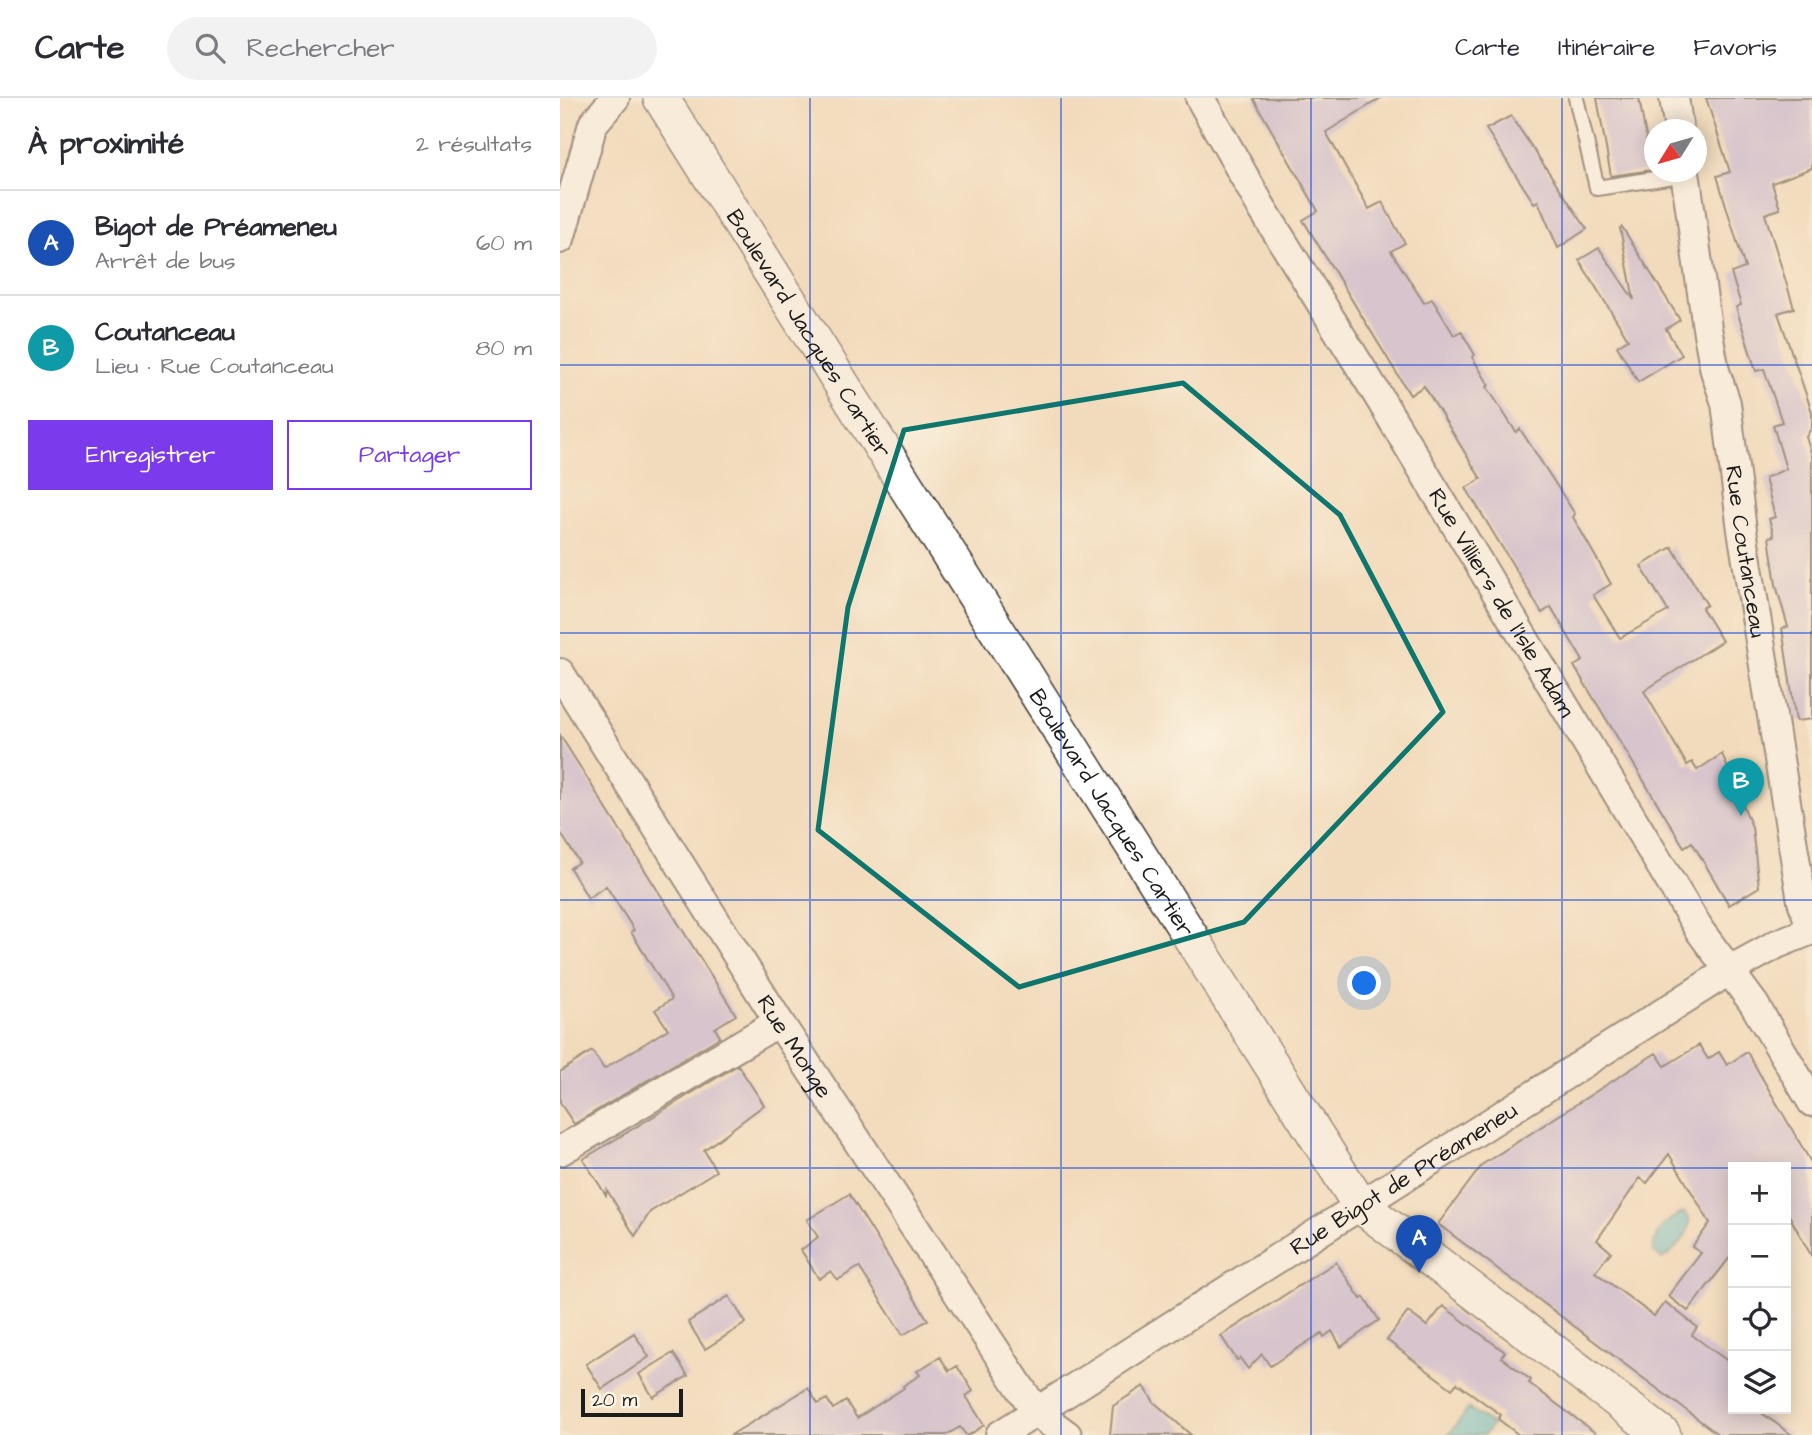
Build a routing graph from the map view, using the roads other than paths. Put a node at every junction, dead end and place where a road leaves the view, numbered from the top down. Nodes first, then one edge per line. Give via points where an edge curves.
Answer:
1 (615, 98) edge
2 (661, 98) edge
3 (1200, 98) edge
4 (1576, 98) edge
5 (1674, 98) edge
6 (1677, 119) edge
7 (1644, 180) edge
8 (1686, 182) edge
9 (560, 239) edge
10 (560, 673) edge
11 (1812, 930) edge
12 (1730, 970) junction
13 (779, 1022) junction
14 (1812, 1102) edge
15 (560, 1151) edge
16 (1360, 1205) junction
17 (1037, 1413) junction
18 (1000, 1435) edge
19 (1067, 1435) edge
20 (1663, 1435) edge

1 - 9 street via 593,124
2 - 16 street, Boulevard Jacques Cartier
3 - 12 street, Rue Villiers de l'Isle Adam via 1692,919
4 - 7 lane via 1597,188
5 - 6 street
8 - 11 street, Rue Coutanceau via 1707,328 1726,403 1802,901
10 - 13 street, Rue Monge
11 - 12 street, Rue Bigot de Préameneu
12 - 14 street, Rue Villiers de l'Isle Adam
12 - 16 street, Rue Bigot de Préameneu
13 - 15 street
13 - 17 street, Rue Monge
16 - 17 street, Rue Bigot de Préameneu
16 - 20 street, Boulevard Jacques Cartier
17 - 18 street, Rue Bigot de Préameneu
17 - 19 street

